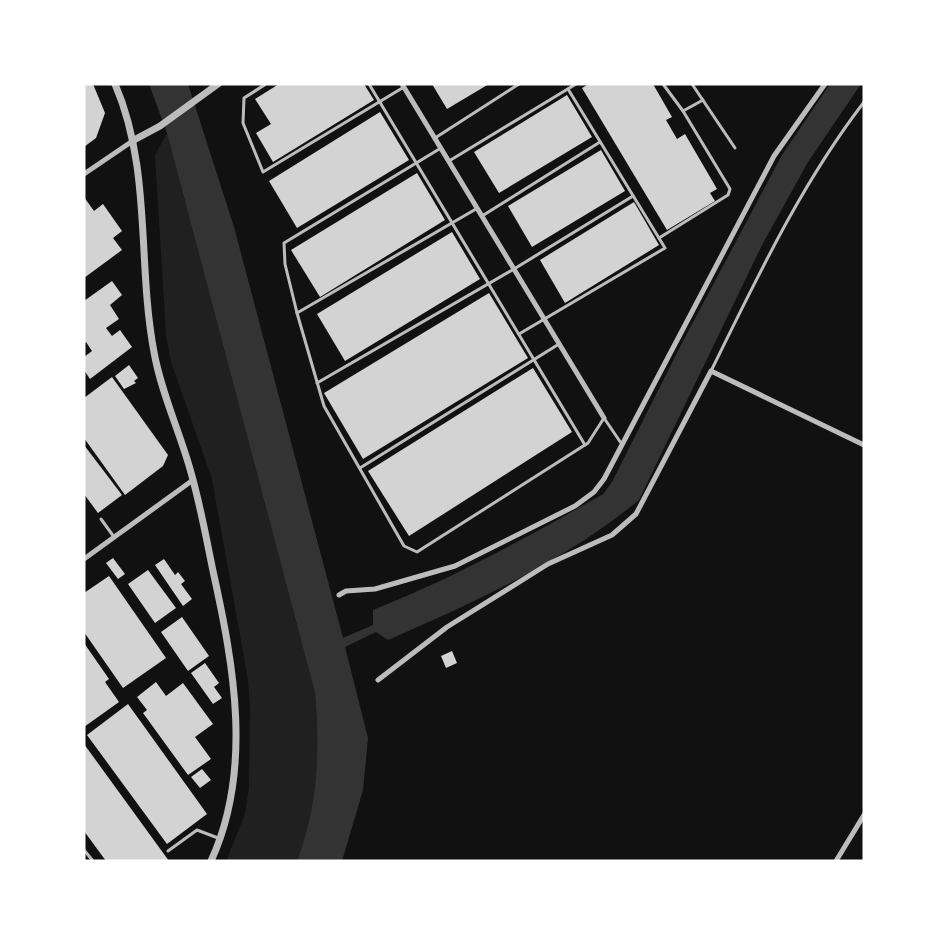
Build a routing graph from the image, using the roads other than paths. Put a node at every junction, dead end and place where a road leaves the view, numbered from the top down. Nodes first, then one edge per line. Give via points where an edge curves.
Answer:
1 (115, 84) edge
2 (218, 84) edge
3 (266, 84) edge
4 (369, 84) edge
5 (519, 84) edge
6 (576, 84) edge
7 (663, 84) edge
8 (692, 84) edge
9 (825, 84) edge
10 (403, 86) edge
11 (568, 89) junction
12 (703, 100) junction
13 (379, 102) junction
14 (864, 102) edge
15 (683, 111) junction
16 (435, 138) junction
17 (134, 140) junction
18 (600, 142) junction
19 (441, 148) junction
20 (735, 148) dead end
21 (449, 161) junction
22 (415, 164) junction
23 (84, 174) edge
24 (633, 196) junction
25 (477, 208) junction
26 (482, 216) junction
27 (453, 222) junction
28 (659, 238) junction
29 (514, 269) junction
30 (488, 284) junction
31 (297, 313) junction
32 (544, 319) junction
33 (519, 334) junction
34 (560, 344) junction
35 (535, 360) junction
36 (711, 371) junction
37 (316, 383) junction
38 (604, 418) junction
39 (621, 443) junction
40 (585, 445) junction
41 (864, 445) edge
42 (360, 468) junction
43 (193, 480) junction
44 (100, 519) dead end
45 (114, 537) junction
46 (84, 559) edge
47 (339, 594) dead end
48 (378, 680) dead end
49 (864, 817) edge
50 (220, 839) junction
51 (84, 850) edge
52 (168, 851) dead end
53 (93, 861) edge
54 (211, 861) edge
55 (837, 861) edge

1 - 17 street
2 - 17 street
3 - 13 lane via 244,98 243,123 262,172
4 - 13 lane
5 - 16 lane
6 - 11 lane
7 - 15 lane
8 - 12 lane
9 - 39 street via 774,156
10 - 13 lane
10 - 16 street
11 - 18 lane
11 - 21 lane
12 - 15 lane
12 - 20 lane
13 - 22 lane
14 - 36 lane via 832,143 767,258
15 - 28 lane via 730,189 728,195
16 - 19 street
17 - 23 street
17 - 43 street via 154,354
18 - 24 lane
18 - 26 lane
19 - 21 street
19 - 22 lane
21 - 25 street
22 - 27 lane
22 - 31 lane via 284,243
24 - 28 lane
24 - 29 lane
25 - 26 street
25 - 27 lane
26 - 29 street
27 - 30 lane
27 - 31 lane
28 - 32 lane via 666,248
29 - 30 lane
29 - 32 street
30 - 33 lane
30 - 37 lane
31 - 37 lane
32 - 33 lane
32 - 34 street
33 - 35 lane
34 - 35 lane
34 - 38 street
35 - 40 lane
35 - 42 lane
36 - 41 street
36 - 48 street via 636,514 612,535 548,564 447,627
37 - 42 lane via 324,406
38 - 39 lane
38 - 40 lane
39 - 47 street via 604,479 575,506 455,566 375,589
40 - 42 lane via 417,552 404,546
43 - 45 street
43 - 50 street via 228,639 234,685 232,793
44 - 45 lane
45 - 46 street
49 - 55 street
50 - 52 lane via 197,830
50 - 54 street
51 - 53 lane

